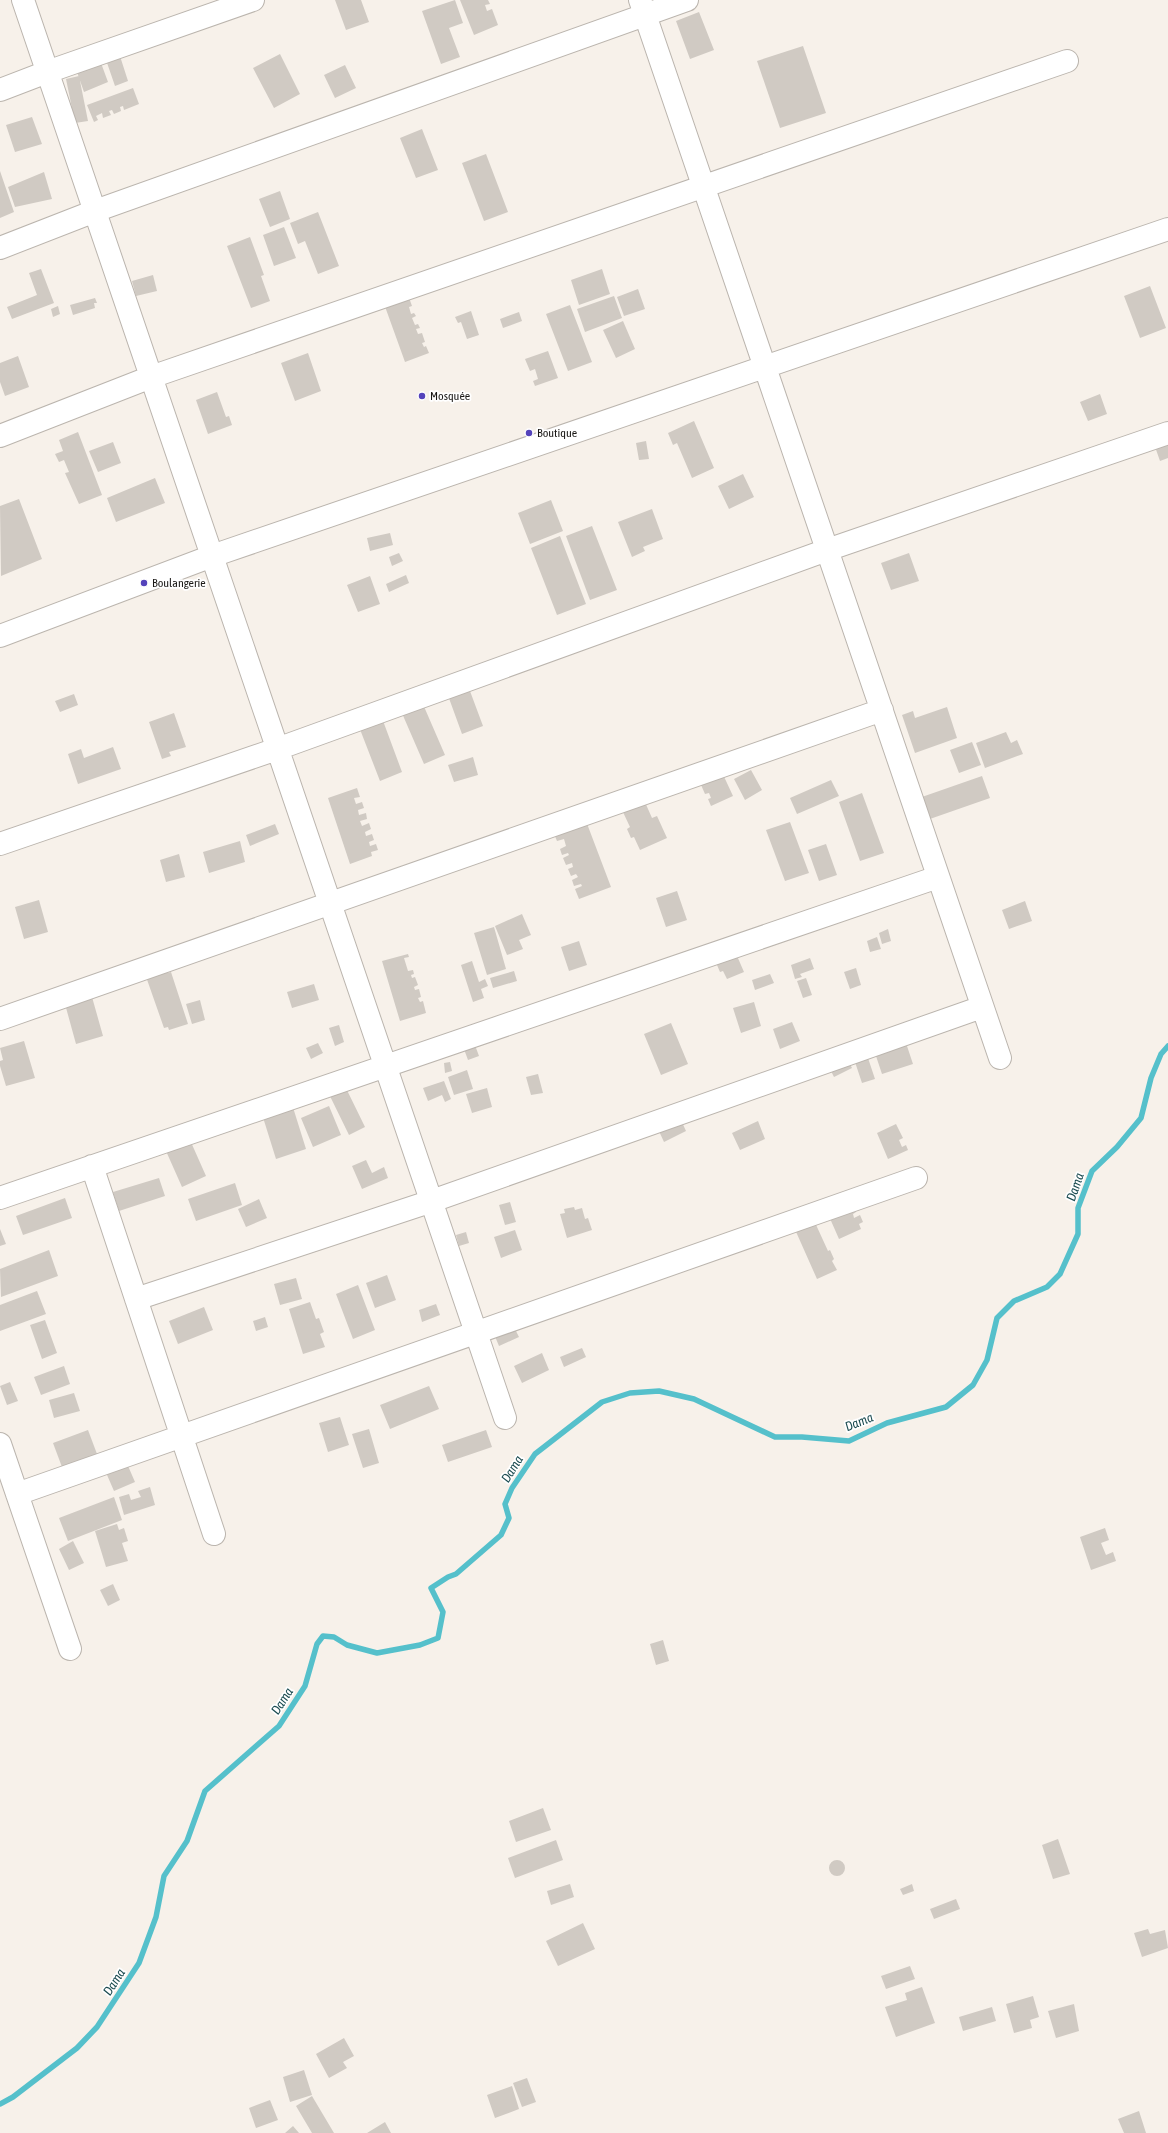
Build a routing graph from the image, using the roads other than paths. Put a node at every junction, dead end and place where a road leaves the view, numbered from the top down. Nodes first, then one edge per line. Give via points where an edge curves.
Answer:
1 (23, 0) edge
2 (253, 0) edge
3 (687, 0) edge
4 (642, 7) edge
5 (1067, 60) dead end
6 (47, 72) junction
7 (0, 90) edge
8 (703, 186) junction
9 (94, 211) junction
10 (1168, 229) edge
11 (0, 248) edge
12 (765, 367) junction
13 (151, 377) junction
14 (1168, 433) edge
15 (0, 436) edge
16 (827, 550) junction
17 (212, 556) junction
18 (0, 636) edge
19 (882, 710) junction
20 (277, 749) junction
21 (0, 844) edge
22 (938, 877) junction
23 (330, 904) junction
24 (982, 1006) junction
25 (0, 1019) edge
26 (1000, 1058) dead end
27 (385, 1066) junction
28 (92, 1166) junction
29 (916, 1178) dead end
30 (0, 1198) edge
31 (432, 1201) junction
32 (136, 1299) junction
33 (476, 1332) junction
34 (506, 1418) dead end
35 (180, 1435) junction
36 (0, 1444) edge
37 (17, 1494) junction
38 (214, 1534) dead end
39 (70, 1649) dead end

1 - 6 street
2 - 6 street
3 - 4 street
4 - 8 street
4 - 9 street
5 - 8 street
6 - 7 street
6 - 9 street
8 - 12 street
8 - 13 street
9 - 11 street
9 - 13 street
10 - 12 street
12 - 16 street
12 - 17 street
13 - 15 street
13 - 17 street
14 - 16 street
16 - 19 street
16 - 20 street
17 - 18 street
17 - 20 street
19 - 22 street
19 - 23 street
20 - 21 street
20 - 23 street
22 - 24 street
22 - 27 street
23 - 25 street
23 - 27 street
24 - 26 street
24 - 31 street
27 - 28 street
27 - 31 street
28 - 30 street
28 - 32 street
29 - 33 street
31 - 32 street
31 - 33 street
32 - 35 street
33 - 34 street
33 - 35 street
35 - 37 street
35 - 38 street
36 - 37 street
37 - 39 street

